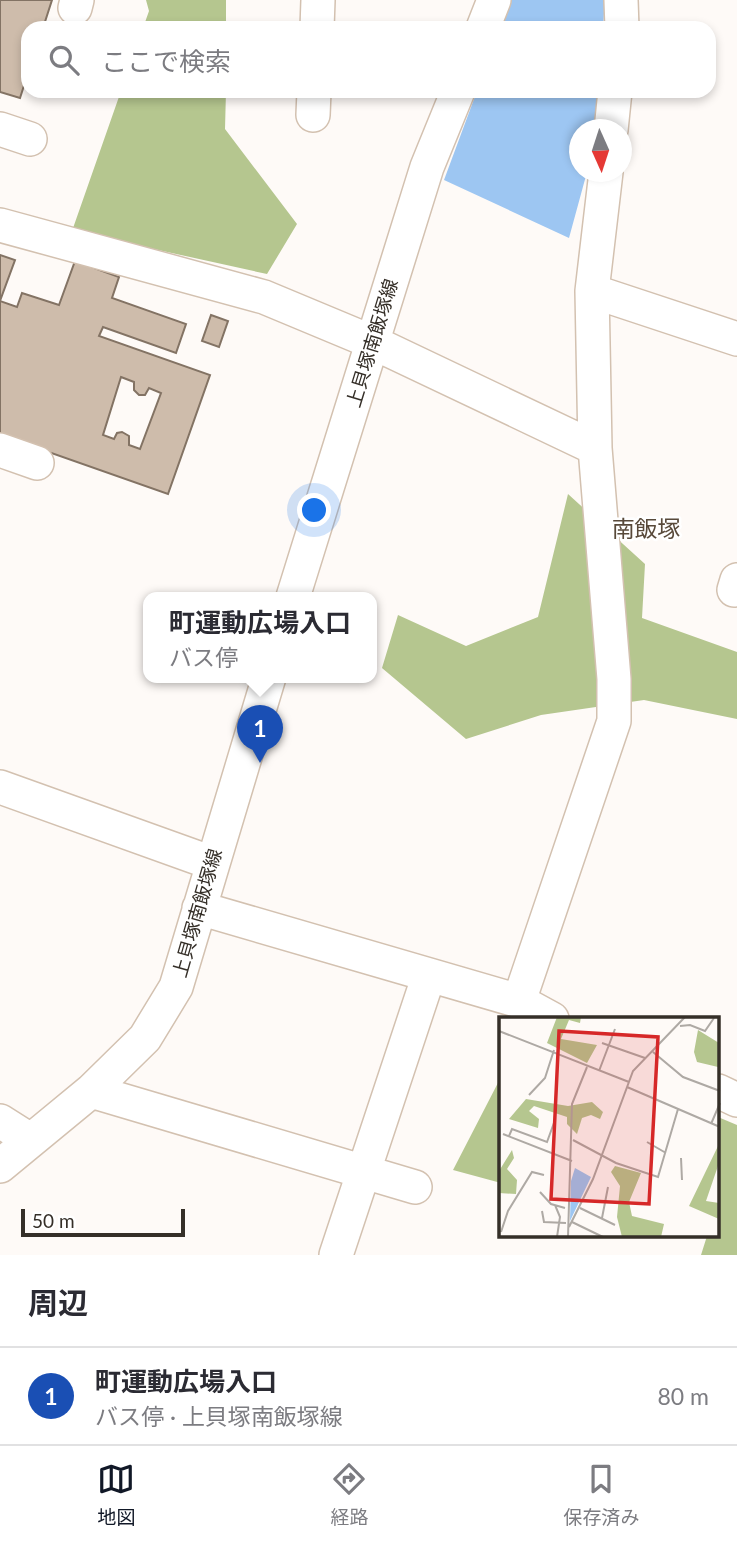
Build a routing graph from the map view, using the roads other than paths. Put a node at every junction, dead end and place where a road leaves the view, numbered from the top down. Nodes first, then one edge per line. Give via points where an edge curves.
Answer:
1 (318, 0) edge
2 (494, 0) edge
3 (621, 0) edge
4 (317, 21) edge
5 (485, 21) edge
6 (622, 21) edge
7 (454, 98) edge
8 (614, 98) edge
9 (612, 119) edge
10 (605, 182) edge
11 (0, 225) edge
12 (592, 291) junction
13 (737, 339) edge
14 (372, 342) junction
15 (595, 448) junction
16 (0, 450) edge
17 (37, 463) dead end
18 (295, 592) edge
19 (267, 683) edge
20 (0, 787) edge
21 (212, 863) junction
22 (199, 908) junction
23 (429, 975) junction
24 (519, 1001) junction
25 (548, 1017) edge
26 (91, 1091) junction
27 (720, 1092) edge
28 (737, 1100) edge
29 (0, 1121) edge
30 (30, 1140) junction
31 (0, 1166) edge
32 (363, 1172) junction
33 (415, 1187) dead end
34 (336, 1255) edge

1 - 4 street
2 - 5 street
3 - 6 street
7 - 14 street, 上貝塚南飯塚線 via 427,167
8 - 9 street
10 - 12 street
11 - 14 street via 264,297
12 - 13 street
12 - 15 street
14 - 15 street
14 - 18 street, 上貝塚南飯塚線
15 - 24 street via 614,721
16 - 17 street
19 - 21 street, 上貝塚南飯塚線
20 - 21 street
21 - 22 street, 上貝塚南飯塚線
22 - 23 street
22 - 26 street, 上貝塚南飯塚線 via 176,987 145,1038
23 - 24 street
23 - 32 street
24 - 25 street
26 - 30 street, 上貝塚南飯塚線
26 - 32 street
27 - 28 street
29 - 30 street
30 - 31 street, 上貝塚南飯塚線
32 - 33 street
32 - 34 street

